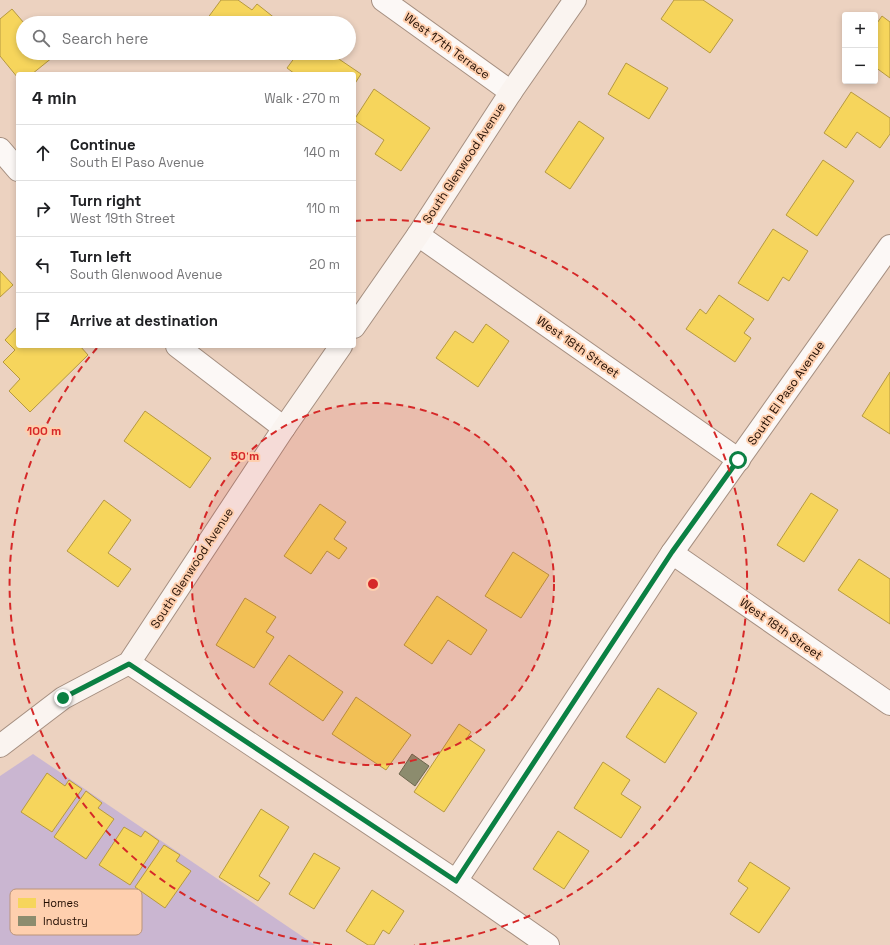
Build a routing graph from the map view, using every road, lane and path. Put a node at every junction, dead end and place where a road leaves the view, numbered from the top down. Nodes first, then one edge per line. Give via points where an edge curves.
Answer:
1 (382, 0) edge
2 (575, 0) edge
3 (511, 92) junction
4 (0, 149) edge
5 (16, 168) edge
6 (418, 235) junction
7 (890, 246) edge
8 (882, 274) edge
9 (356, 324) edge
10 (180, 348) edge
11 (340, 348) edge
12 (284, 428) junction
13 (738, 460) junction
14 (672, 552) junction
15 (129, 664) junction
16 (890, 704) edge
17 (0, 746) edge
18 (456, 881) junction
19 (548, 945) edge

1 - 3 street, West 17th Terrace
2 - 3 street, South Glenwood Avenue
3 - 6 street, South Glenwood Avenue
4 - 5 street
6 - 9 street, South Glenwood Avenue
6 - 13 street, West 18th Street
7 - 8 street, South El Paso Avenue
8 - 13 street, South El Paso Avenue
10 - 12 street
11 - 12 street, South Glenwood Avenue
12 - 15 street, South Glenwood Avenue
13 - 14 street, South El Paso Avenue
14 - 16 street, West 18th Street
14 - 18 street, South El Paso Avenue
15 - 17 street, South Glenwood Avenue via 63,698
15 - 18 street
18 - 19 street

